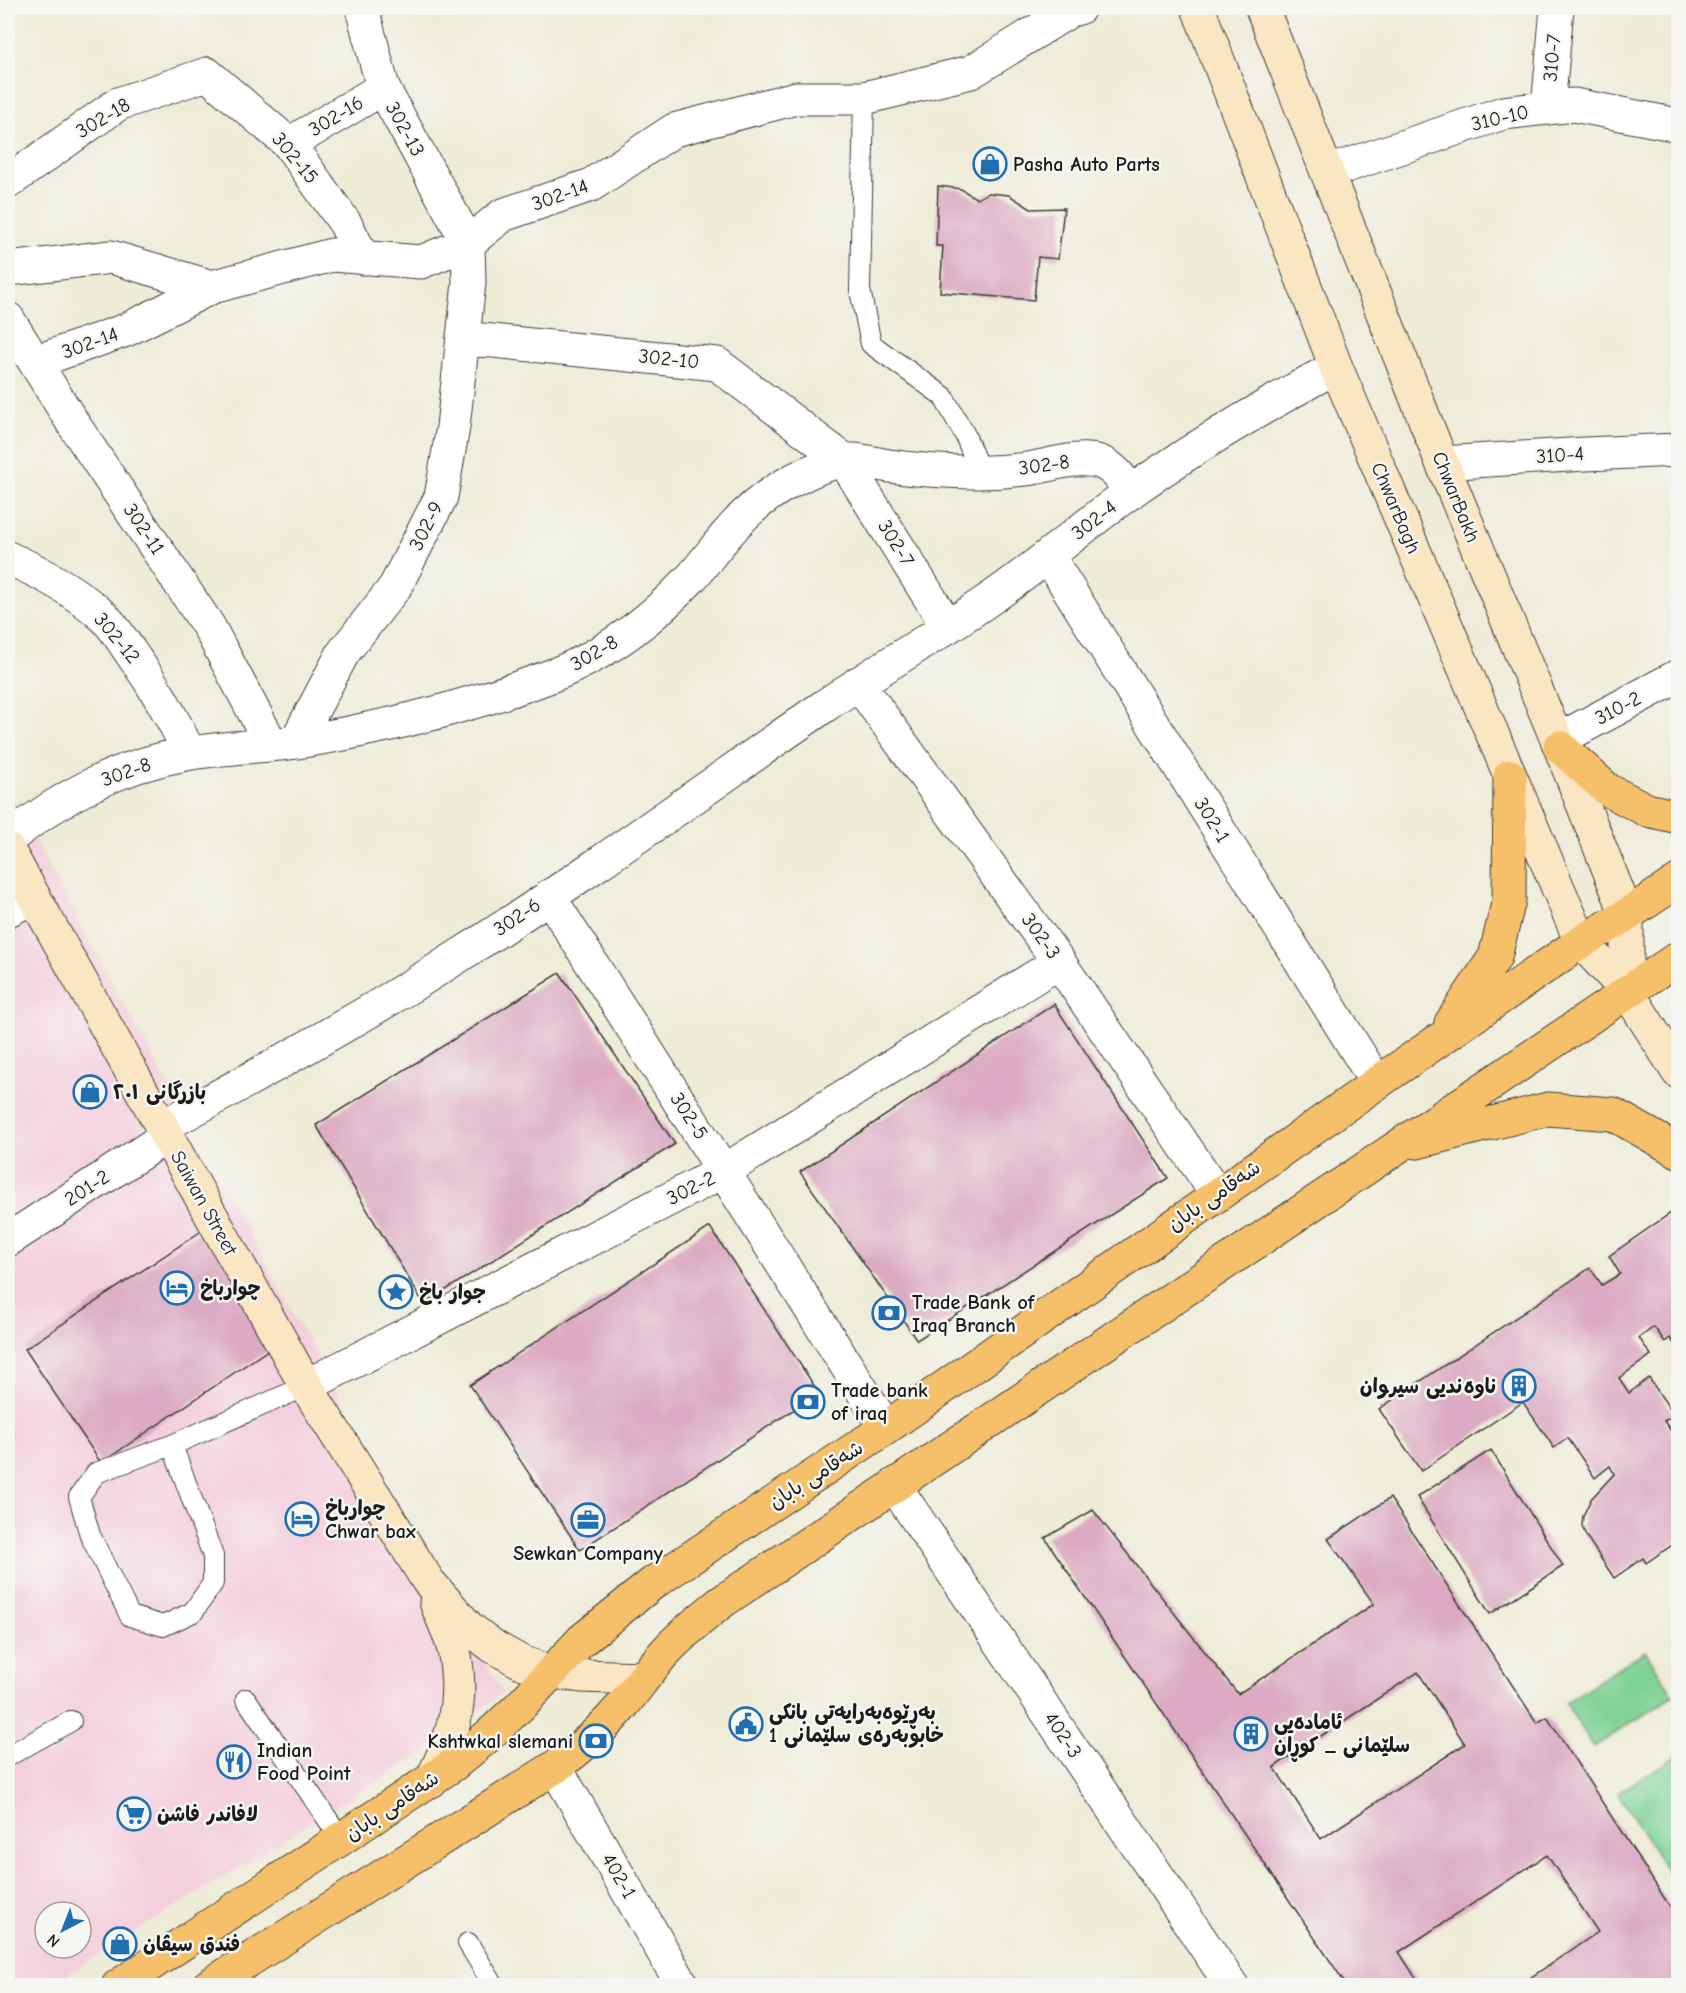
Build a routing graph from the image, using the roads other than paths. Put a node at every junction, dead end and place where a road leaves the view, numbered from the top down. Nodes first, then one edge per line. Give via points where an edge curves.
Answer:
1 (362, 8) edge
2 (1079, 8) edge
3 (1198, 8) edge
4 (1262, 8) edge
5 (1557, 8) edge
6 (207, 74) joint
7 (383, 88) junction
8 (864, 98) junction
9 (1548, 108) junction
10 (1678, 125) edge
11 (289, 144) junction
12 (1328, 172) junction
13 (8, 182) edge
14 (468, 243) junction
15 (363, 258) junction
16 (8, 269) edge
17 (212, 287) junction
18 (8, 319) edge
19 (463, 338) junction
20 (35, 362) junction
21 (1336, 367) junction
22 (1678, 450) edge
23 (843, 460) junction
24 (1442, 463) junction
25 (980, 472) junction
26 (1130, 493) junction
27 (1048, 556) junction
28 (8, 558) edge
29 (948, 627) junction
30 (1678, 676) edge
31 (858, 683) junction
32 (283, 743) junction
33 (1559, 744) junction
34 (189, 753) junction
35 (1510, 776) junction
36 (1678, 817) edge
37 (8, 838) edge
38 (8, 850) edge
39 (1678, 881) edge
40 (549, 896) junction
41 (21, 903) edge
42 (1628, 915) junction
43 (1581, 942) junction
44 (1678, 958) edge
45 (1059, 962) junction
46 (1628, 991) junction
47 (1439, 1040) junction
48 (1678, 1072) edge
49 (1377, 1083) junction
50 (164, 1131) junction
51 (1395, 1148) junction
52 (1678, 1151) edge
53 (724, 1171) junction
54 (1217, 1194) junction
55 (8, 1240) edge
56 (306, 1386) junction
57 (886, 1428) junction
58 (172, 1445) junction
59 (894, 1485) junction
60 (428, 1581) junction
61 (551, 1672) junction
62 (643, 1678) junction
63 (246, 1699) dead end
64 (71, 1721) dead end
65 (8, 1756) edge
66 (555, 1767) junction
67 (430, 1781) junction
68 (341, 1839) junction
69 (468, 1943) dead end
70 (118, 1986) edge
71 (208, 1986) edge
72 (494, 1986) edge
73 (683, 1986) edge
74 (1232, 1986) edge

1 - 7 street, 302-13
2 - 8 street, 302-14 via 970,72
3 - 21 main road, ChwarBagh
4 - 12 main road, ChwarBakh
5 - 9 street, 310-7
6 - 11 street, 302-15
6 - 13 street, 302-18 via 118,104
7 - 11 street, 302-16
7 - 14 street, 302-13
8 - 14 street, 302-14 via 796,98 674,130 591,185 503,215
8 - 25 lane via 860,290 871,344 943,396
9 - 10 street, 310-10 via 1574,105
9 - 12 street, 310-10 via 1503,113
11 - 15 street, 302-15 via 345,223
12 - 24 main road, ChwarBakh
14 - 15 street, 302-14 via 422,262
14 - 19 street, 302-9 via 469,283
15 - 17 street, 302-14 via 332,255
16 - 17 street via 111,257
17 - 20 street, 302-14 via 126,330
18 - 20 street, 302-11
19 - 23 street, 302-10 via 717,364
19 - 32 street, 302-9 via 441,497 395,586 343,653
20 - 32 street, 302-11
21 - 26 street, 302-4 via 1197,447
21 - 35 main road, ChwarBagh
22 - 24 street, 310-4
23 - 25 street, 302-8 via 933,471
23 - 29 street, 302-7
23 - 32 street, 302-8 via 771,493 731,528 691,578 664,604 635,628 572,667 458,707 377,727
24 - 33 main road, ChwarBakh
25 - 26 street, 302-8 via 1086,460 1113,470
26 - 27 street, 302-4
27 - 29 street, 302-4
27 - 49 street, 302-1
28 - 34 street, 302-12 via 64,587 104,617 158,693
29 - 31 street, 302-4
30 - 33 street, 310-2
31 - 40 street, 302-6
31 - 45 street, 302-3
32 - 34 street, 302-8
33 - 36 main road via 1608,790 1647,810
33 - 42 main road, ChwarBakh
34 - 37 street, 302-8 via 148,762 72,794
35 - 43 main road, ChwarBagh
35 - 47 main road via 1509,900 1495,957
38 - 41 main road, Saiwan Street
39 - 42 main road, شەقامی بابان
40 - 50 street, 302-6 via 359,1018
40 - 53 street, 302-5
41 - 50 main road, Saiwan Street
42 - 43 main road, شەقامی بابان
42 - 46 main road, ChwarBakh
43 - 46 main road, ChwarBagh
43 - 47 main road, شەقامی بابان
44 - 46 main road
45 - 53 street, 302-2
45 - 54 street, 302-3
46 - 48 main road, ChwarBagh
46 - 51 main road
47 - 49 main road, شەقامی بابان
49 - 54 main road, شەقامی بابان
50 - 55 street, 201-2
50 - 56 main road, Saiwan Street
51 - 52 main road via 1548,1109 1613,1114
51 - 59 main road
53 - 56 street, 302-2
53 - 57 street, 302-5
54 - 57 main road, شەقامی بابان
56 - 58 lane
56 - 60 main road, Saiwan Street
57 - 61 main road, شەقامی بابان via 653,1582 582,1640
58 - 58 lane via 213,1556 213,1583 193,1612 162,1626 130,1616 90,1535 79,1497 96,1473
59 - 62 main road via 723,1601 674,1643
59 - 74 street, 402-3
60 - 61 main road, Saiwan Street via 469,1628 494,1647
60 - 67 main road, Saiwan Street via 453,1649 458,1683 456,1717 447,1750
61 - 62 main road, Saiwan Street
61 - 67 main road, شەقامی بابان via 488,1736
62 - 66 main road via 603,1727
63 - 68 lane
64 - 65 lane
66 - 71 main road
66 - 73 street, 402-1
67 - 68 main road, شەقامی بابان
68 - 70 main road, شەقامی بابان
69 - 72 lane

